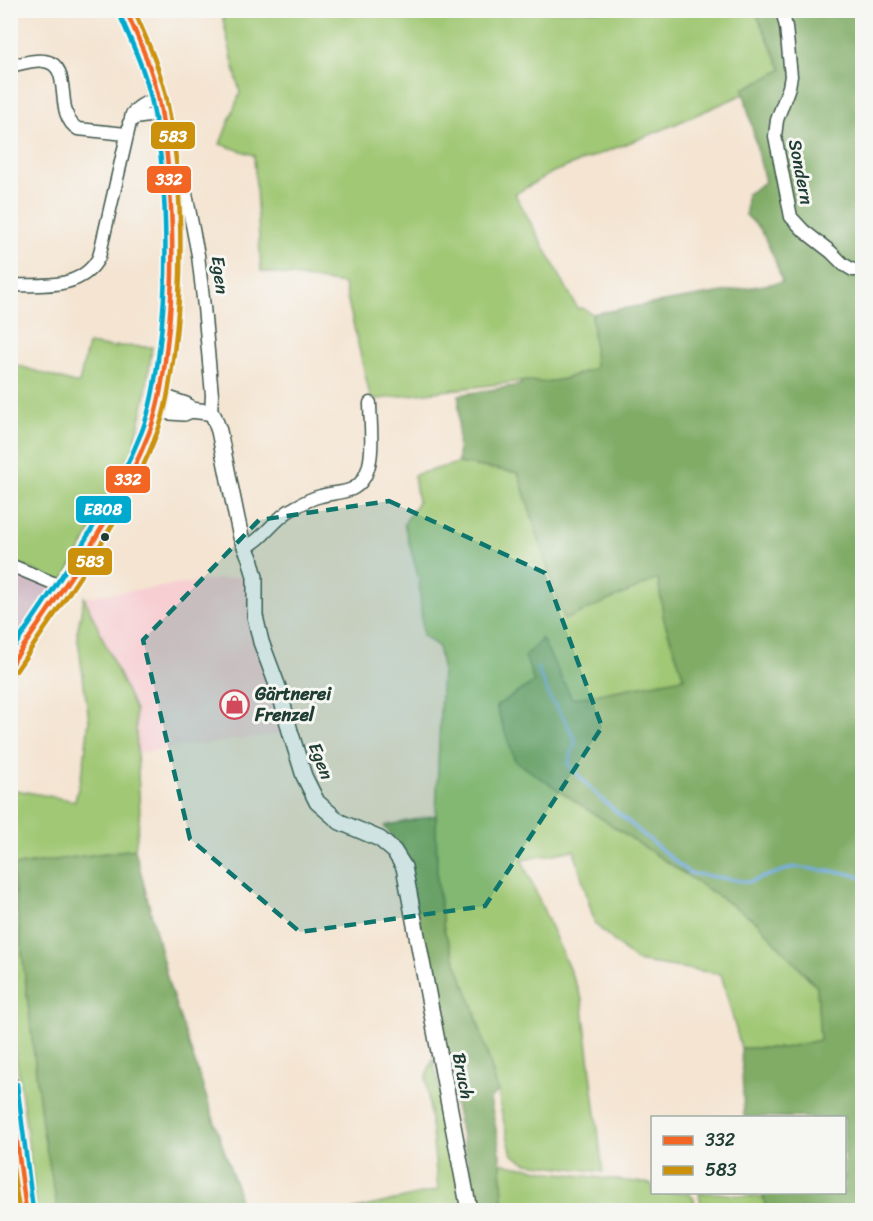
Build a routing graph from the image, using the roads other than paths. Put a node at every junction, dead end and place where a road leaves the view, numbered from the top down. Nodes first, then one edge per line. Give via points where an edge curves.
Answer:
1 (126, 10) edge
2 (782, 10) edge
3 (10, 66) edge
4 (160, 106) junction
5 (128, 129) junction
6 (183, 178) dead end
7 (862, 270) edge
8 (10, 285) edge
9 (158, 403) junction
10 (370, 403) dead end
11 (211, 413) junction
12 (246, 547) junction
13 (10, 565) edge
14 (64, 588) junction
15 (10, 667) edge
16 (419, 949) joint
17 (10, 1085) edge
18 (26, 1210) edge
19 (469, 1210) edge

1 - 4 main road
2 - 7 street, Sondern via 791,76 775,136 791,217 843,264
3 - 5 street via 42,60 52,63 60,73 66,117 78,129
4 - 5 street via 142,104 136,108
4 - 9 main road via 169,171 173,272
5 - 8 street via 95,266 61,284
6 - 11 street, Egen via 198,255
9 - 11 street via 186,405 191,410
9 - 14 main road via 143,449 115,507
10 - 12 street via 371,454 361,482 352,489 318,496 288,511
11 - 12 street, Egen via 219,431
12 - 16 street, Egen via 255,577 255,616 261,642 304,776 317,802 340,822 380,839 394,851 404,867
13 - 14 street
14 - 15 main road
16 - 19 street, Bruch
17 - 18 main road

